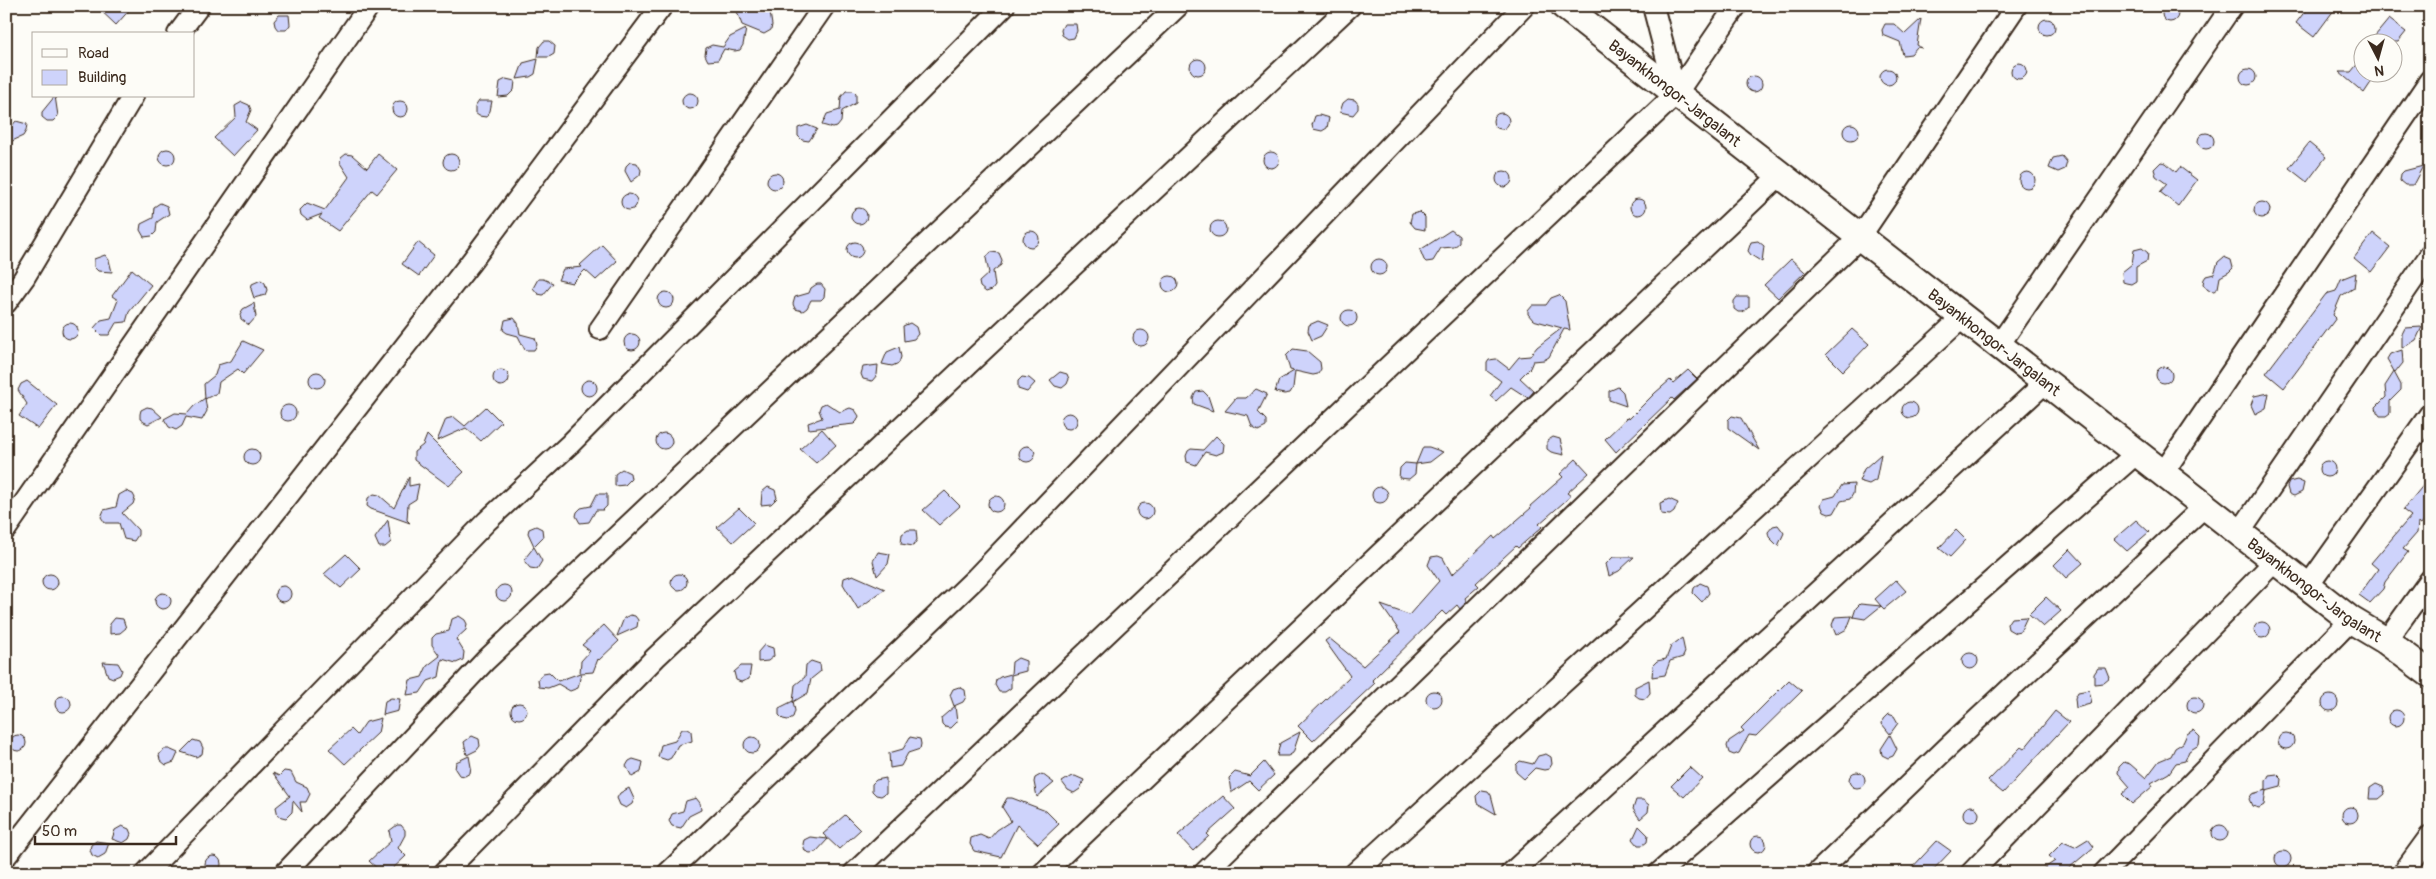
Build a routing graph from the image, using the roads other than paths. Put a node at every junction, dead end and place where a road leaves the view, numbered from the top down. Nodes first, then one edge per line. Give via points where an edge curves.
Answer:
1 (199, 6) edge
2 (369, 6) edge
3 (662, 6) edge
4 (824, 6) edge
5 (1004, 6) edge
6 (1178, 6) edge
7 (1350, 6) edge
8 (1524, 6) edge
9 (1564, 6) edge
10 (1653, 6) edge
11 (1736, 6) edge
12 (2016, 6) edge
13 (2232, 6) edge
14 (180, 32) edge
15 (2430, 80) edge
16 (1676, 94) junction
17 (132, 98) edge
18 (1780, 175) junction
19 (1860, 237) junction
20 (2430, 255) edge
21 (6, 303) edge
22 (1963, 317) junction
23 (600, 329) dead end
24 (1999, 345) junction
25 (2046, 382) junction
26 (2430, 414) edge
27 (2137, 453) junction
28 (2163, 473) junction
29 (2206, 505) junction
30 (6, 529) edge
31 (2240, 532) junction
32 (2275, 560) junction
33 (2430, 580) edge
34 (2308, 586) junction
35 (2351, 620) junction
36 (2386, 641) junction
37 (2430, 674) edge
38 (2430, 836) edge
39 (6, 856) edge
40 (146, 873) edge
41 (285, 873) edge
42 (444, 873) edge
43 (668, 873) edge
44 (854, 873) edge
45 (1043, 873) edge
46 (1204, 873) edge
47 (1356, 873) edge
48 (1510, 873) edge
49 (1659, 873) edge
50 (1817, 873) edge
51 (1971, 873) edge
52 (2104, 873) edge
53 (2403, 873) edge

1 - 14 street
2 - 30 street
3 - 39 street via 471,262
4 - 23 street
5 - 40 street via 570,444 487,521
6 - 41 street via 485,661
7 - 42 street via 656,657
8 - 43 street via 976,578
9 - 16 street, Bayankhongor-Jargalant
10 - 16 street
11 - 16 street
12 - 19 street
13 - 24 street
15 - 28 street
16 - 18 street, Bayankhongor-Jargalant
16 - 44 street
17 - 21 street
18 - 19 street, Bayankhongor-Jargalant
18 - 45 street
19 - 22 street, Bayankhongor-Jargalant
19 - 46 street
20 - 31 street
22 - 24 street, Bayankhongor-Jargalant
22 - 47 street
24 - 25 street, Bayankhongor-Jargalant
25 - 27 street, Bayankhongor-Jargalant
25 - 48 street
26 - 34 street
27 - 28 street, Bayankhongor-Jargalant
27 - 49 street
28 - 29 street, Bayankhongor-Jargalant
29 - 31 street, Bayankhongor-Jargalant
29 - 50 street
31 - 32 street, Bayankhongor-Jargalant
32 - 34 street, Bayankhongor-Jargalant
32 - 51 street
33 - 36 street
34 - 35 street, Bayankhongor-Jargalant
35 - 36 street, Bayankhongor-Jargalant
35 - 52 street
36 - 37 street, Bayankhongor-Jargalant
38 - 53 street

